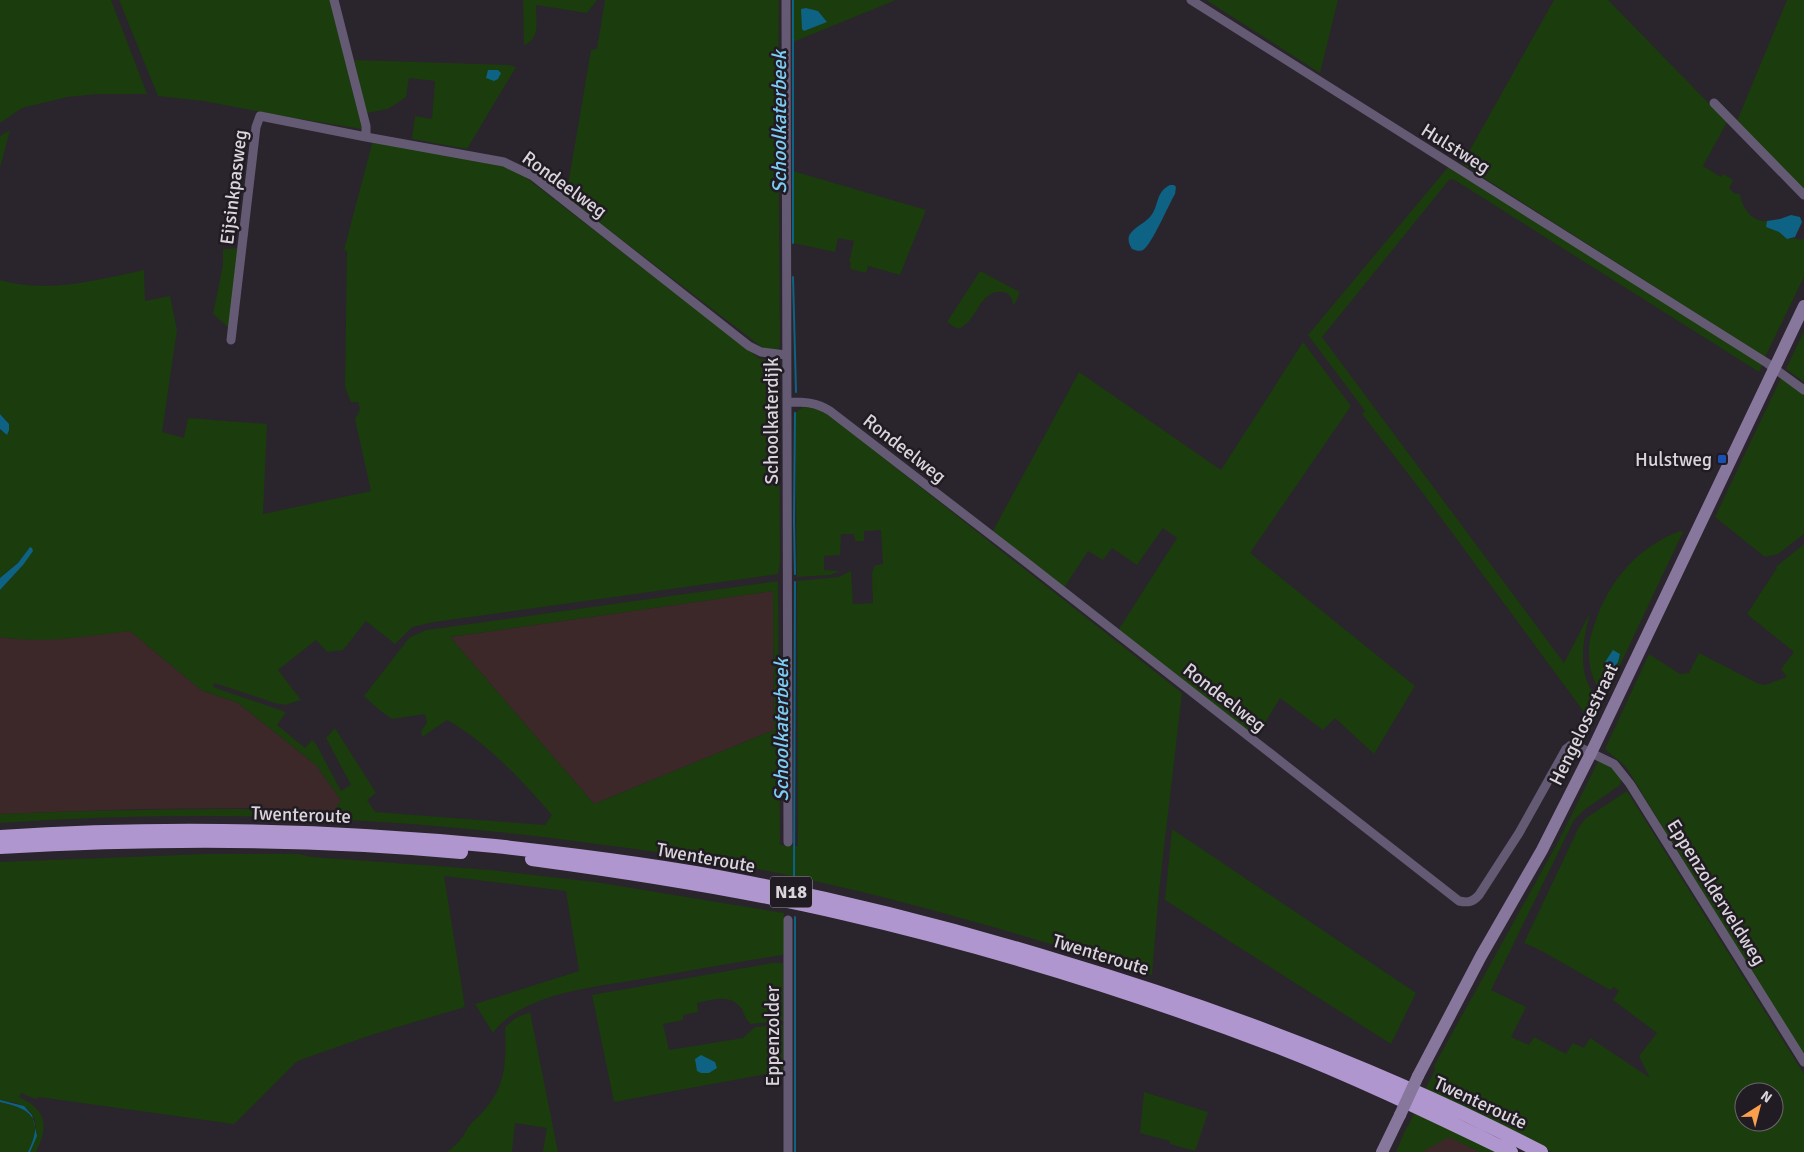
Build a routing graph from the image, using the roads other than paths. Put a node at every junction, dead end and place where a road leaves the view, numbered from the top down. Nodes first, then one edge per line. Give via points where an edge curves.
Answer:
1 (334, 0) edge
2 (786, 0) edge
3 (1191, 0) edge
4 (1714, 103) dead end
5 (366, 136) junction
6 (1804, 195) edge
7 (1804, 306) edge
8 (231, 340) dead end
9 (786, 355) junction
10 (1774, 368) junction
11 (1804, 390) edge
12 (788, 402) junction
13 (1591, 753) junction
14 (0, 837) edge
15 (788, 842) dead end
16 (0, 847) edge
17 (788, 920) dead end
18 (1804, 1062) edge
19 (788, 1152) edge
20 (1382, 1152) edge
21 (1511, 1152) edge
22 (1541, 1152) edge

1 - 5 street
2 - 9 street, Schoolkaterdijk
3 - 10 street, Hulstweg
4 - 6 street
5 - 8 street, Eijsinkpasweg via 260,116 256,127
5 - 9 street, Rondeelweg via 504,162 523,170 749,346 761,352
7 - 10 main road, Hengelosestraat
9 - 12 street, Schoolkaterdijk
10 - 11 street, Hulstweg
10 - 13 main road, Hengelosestraat
12 - 13 street, Rondeelweg via 820,404 830,411 1459,901 1470,902 1479,895 1519,833 1566,748 1571,745
12 - 15 street, Schoolkaterdijk
13 - 18 street, Eppenzolderveldweg via 1614,764 1630,784
13 - 20 main road, Hengelosestraat, bridge via 1542,850 1418,1076
14 - 22 highway, Twenteroute / N18 via 130,831 305,832 534,850 737,880 843,902 1128,981 1257,1027 1381,1078 1459,1111
16 - 21 highway, Twenteroute / N18 via 226,840 429,849 629,872 753,894 984,948 1126,992 1344,1074
17 - 19 street, Eppenzolder

